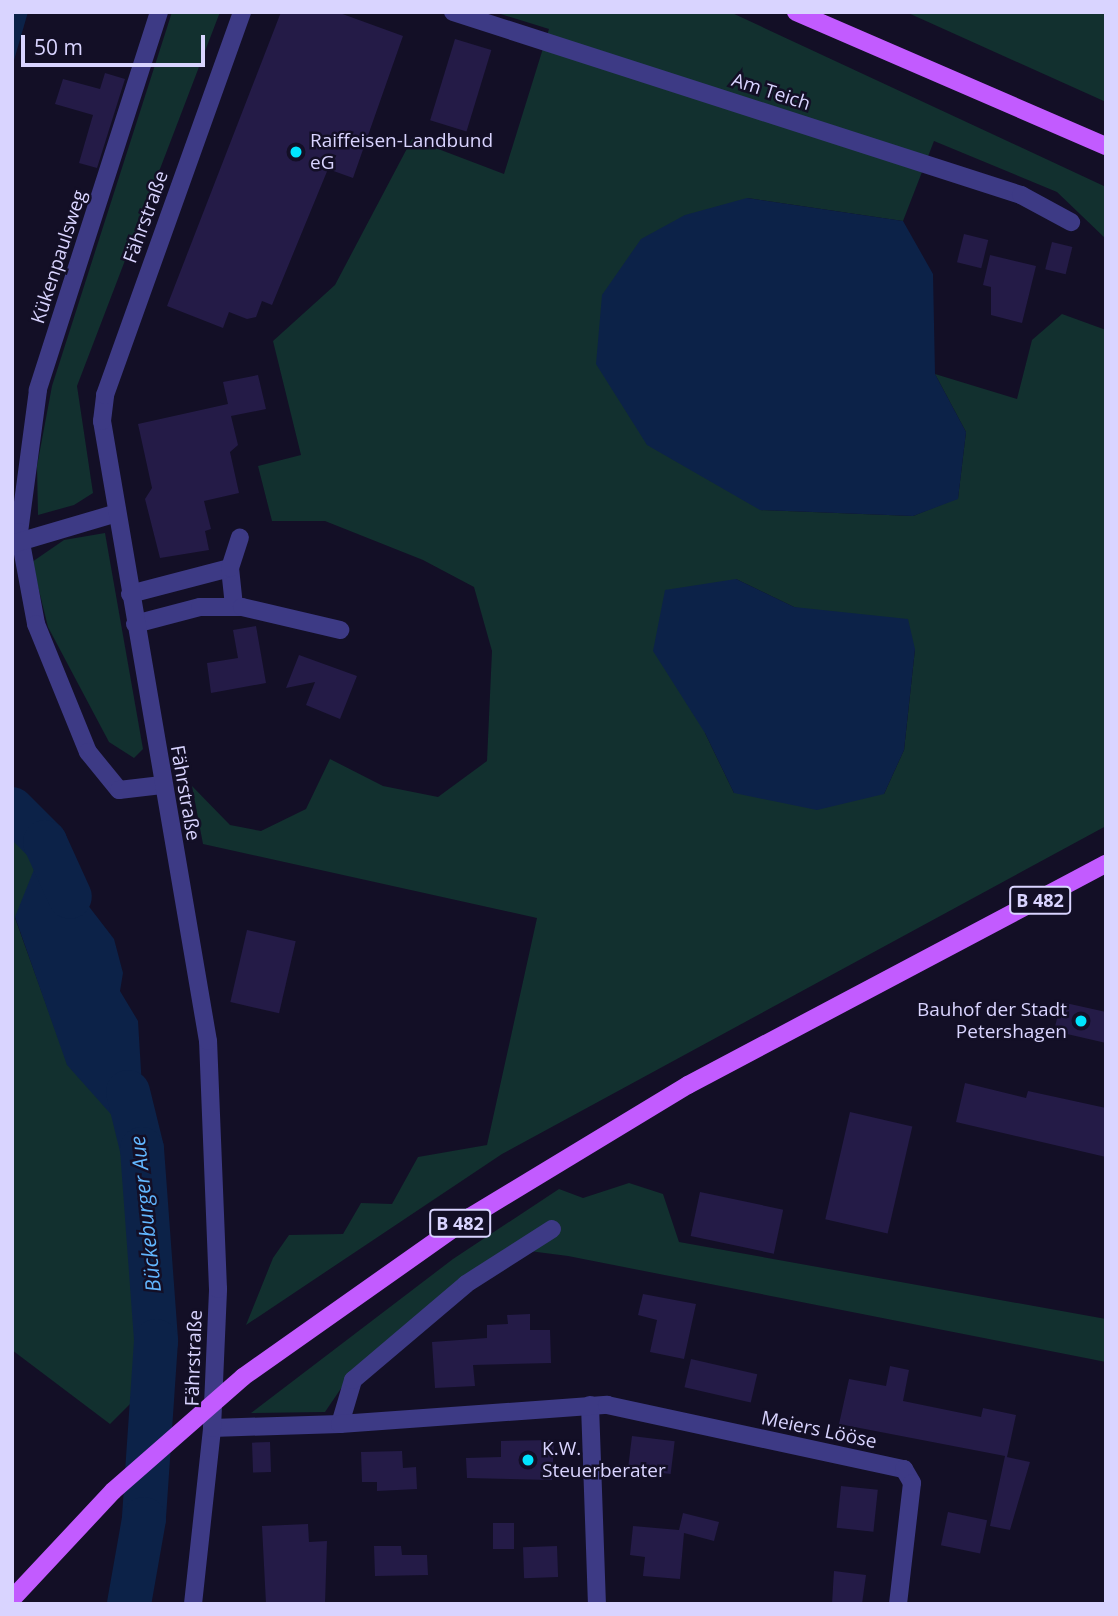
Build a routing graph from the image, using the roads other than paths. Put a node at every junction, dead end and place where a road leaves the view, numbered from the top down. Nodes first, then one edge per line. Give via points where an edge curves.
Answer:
1 (159, 12) edge
2 (242, 12) edge
3 (453, 12) edge
4 (796, 12) edge
5 (1106, 146) edge
6 (1072, 222) dead end
7 (117, 513) junction
8 (240, 537) dead end
9 (17, 544) edge
10 (230, 568) junction
11 (130, 594) junction
12 (234, 607) junction
13 (135, 624) junction
14 (340, 630) dead end
15 (162, 785) junction
16 (1106, 864) edge
17 (552, 1229) dead end
18 (590, 1405) junction
19 (340, 1424) junction
20 (212, 1428) junction
21 (12, 1599) edge
22 (193, 1604) edge
23 (597, 1604) edge
24 (898, 1604) edge

1 - 9 street, Kükenpaulsweg via 38,390
2 - 7 street, Fährstraße via 105,396 102,421
3 - 6 street, Am Teich via 1021,195
4 - 5 main road
7 - 9 street
7 - 11 street, Fährstraße
8 - 10 street
9 - 15 street, Kükenpaulsweg via 36,624 88,752 119,790
10 - 11 street
10 - 12 street
11 - 13 street, Fährstraße
12 - 13 street via 200,607
12 - 14 street via 290,614
13 - 15 street, Fährstraße
15 - 20 street, Fährstraße via 208,1041 218,1289
16 - 21 main road, B 482, bridge via 676,1092 470,1216 243,1377 113,1491
17 - 19 street via 466,1284 353,1380
18 - 19 street, Meiers Lööse
18 - 23 street
18 - 24 street, Meiers Lööse via 904,1469 912,1483
19 - 20 street, Meiers Lööse
20 - 22 street, Fährstraße

